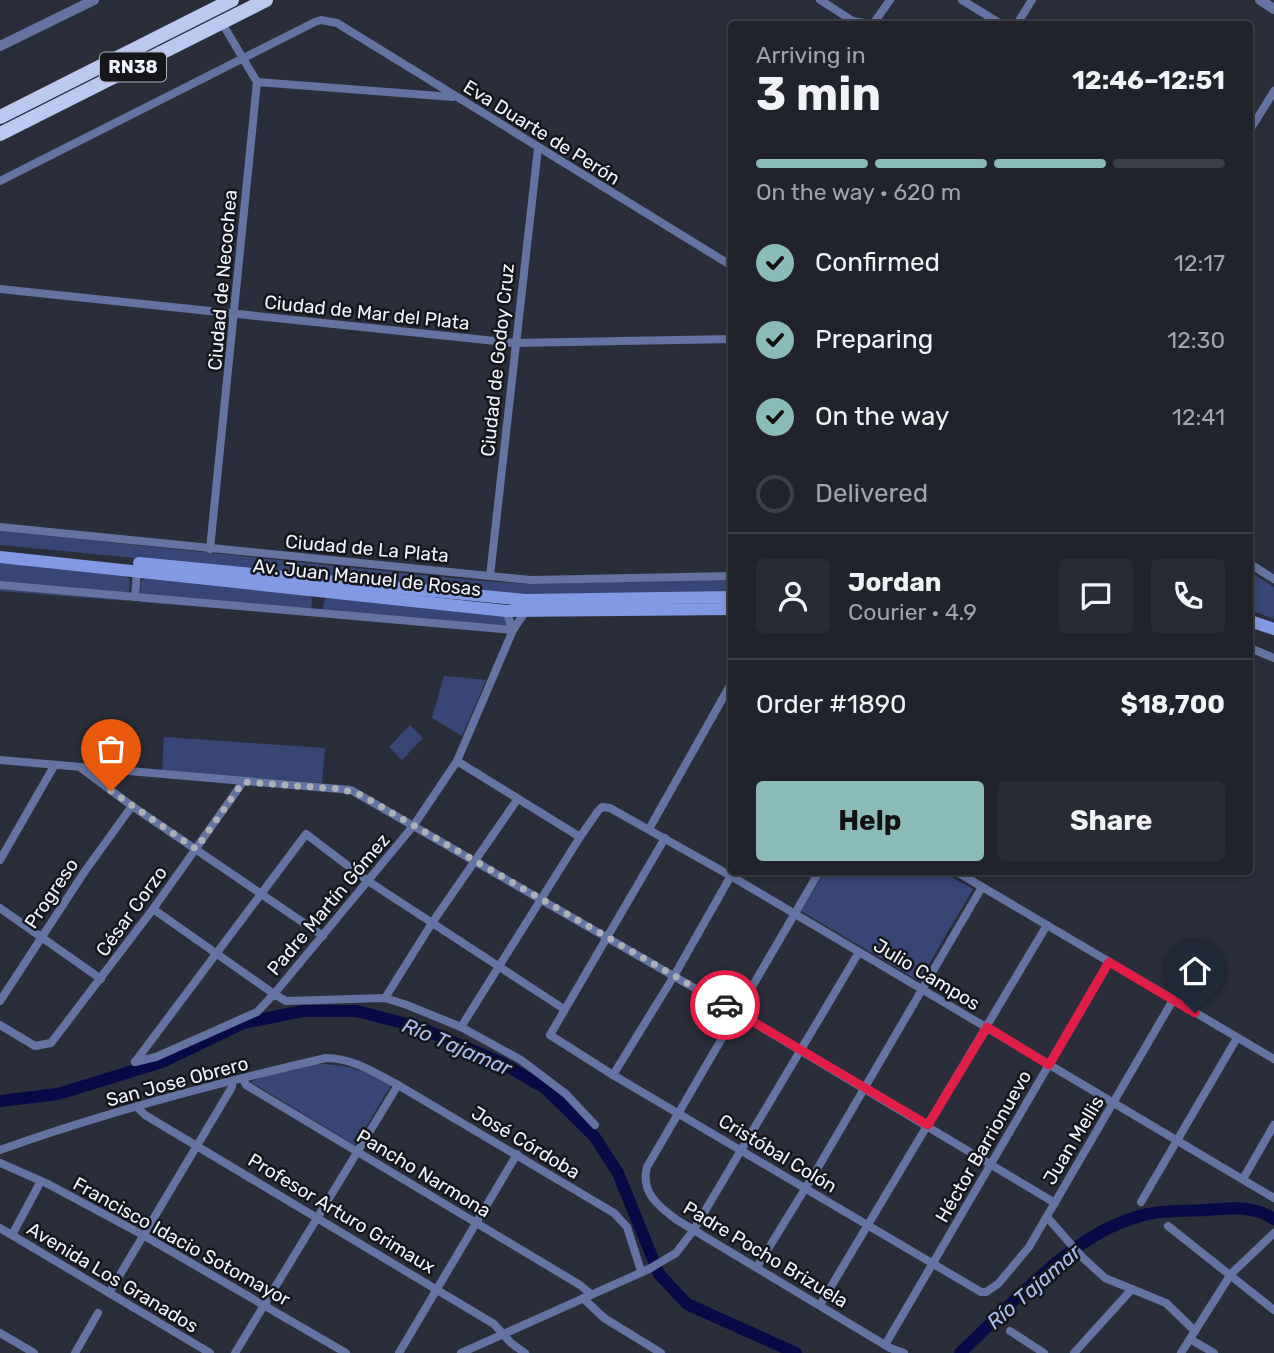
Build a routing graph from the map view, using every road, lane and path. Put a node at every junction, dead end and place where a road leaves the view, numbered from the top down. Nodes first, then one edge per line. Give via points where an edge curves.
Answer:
1 (94, 0) edge
2 (232, 0) edge
3 (267, 0) edge
4 (820, 0) edge
5 (890, 0) edge
6 (962, 0) edge
7 (1032, 0) edge
8 (1260, 0) edge
9 (1274, 9) edge
10 (853, 21) edge
11 (873, 21) edge
12 (996, 21) edge
13 (1019, 21) edge
14 (222, 23) junction
15 (0, 46) edge
16 (243, 60) junction
17 (257, 82) junction
18 (1274, 91) edge
19 (456, 97) junction
20 (0, 117) edge
21 (1253, 125) edge
22 (0, 134) edge
23 (538, 148) junction
24 (0, 181) edge
25 (728, 264) edge
26 (0, 289) edge
27 (234, 314) junction
28 (728, 340) edge
29 (514, 343) junction
30 (0, 527) edge
31 (0, 549) edge
32 (210, 549) junction
33 (0, 557) edge
34 (1253, 566) edge
35 (137, 571) junction
36 (490, 576) junction
37 (728, 576) edge
38 (1274, 579) edge
39 (0, 585) edge
40 (135, 597) junction
41 (728, 597) edge
42 (728, 609) edge
43 (506, 611) junction
44 (525, 612) junction
45 (1253, 622) edge
46 (1274, 629) edge
47 (513, 630) junction
48 (1253, 630) edge
49 (1274, 637) edge
50 (1253, 649) edge
51 (1274, 658) edge
52 (728, 689) edge
53 (0, 760) edge
54 (457, 761) junction
55 (54, 766) junction
56 (81, 768) junction
57 (243, 782) junction
58 (517, 800) junction
59 (132, 806) junction
60 (414, 825) junction
61 (649, 829) junction
62 (580, 837) junction
63 (665, 838) junction
64 (196, 849) junction
65 (0, 860) edge
66 (475, 860) junction
67 (728, 872) edge
68 (731, 875) edge
69 (734, 875) edge
70 (817, 875) edge
71 (962, 875) edge
72 (368, 881) junction
73 (982, 887) junction
74 (261, 893) junction
75 (543, 900) junction
76 (0, 908) edge
77 (153, 909) junction
78 (794, 914) junction
79 (432, 923) junction
80 (1047, 925) junction
81 (323, 936) junction
82 (40, 937) junction
83 (608, 938) junction
84 (217, 952) junction
85 (859, 952) junction
86 (1109, 962) junction
87 (499, 967) junction
88 (674, 976) junction
89 (101, 979) junction
90 (922, 989) junction
91 (274, 994) junction
92 (386, 998) junction
93 (1173, 1000) junction
94 (0, 1001) edge
95 (564, 1009) junction
96 (736, 1012) junction
97 (0, 1025) edge
98 (461, 1027) junction
99 (987, 1027) junction
100 (1237, 1038) junction
101 (800, 1050) junction
102 (1274, 1059) edge
103 (1049, 1065) junction
104 (365, 1067) joint
105 (613, 1075) junction
106 (243, 1079) junction
107 (232, 1082) junction
108 (398, 1086) junction
109 (864, 1088) junction
110 (1114, 1103) junction
111 (137, 1107) junction
112 (678, 1113) junction
113 (595, 1125) dead end
114 (928, 1125) junction
115 (1274, 1125) edge
116 (1179, 1140) junction
117 (198, 1145) junction
118 (0, 1150) edge
119 (741, 1150) junction
120 (357, 1151) junction
121 (517, 1154) junction
122 (0, 1163) edge
123 (991, 1164) junction
124 (1243, 1179) junction
125 (41, 1181) junction
126 (805, 1188) junction
127 (1274, 1198) edge
128 (1142, 1202) dead end
129 (1055, 1203) junction
130 (317, 1217) junction
131 (1046, 1217) junction
132 (476, 1222) junction
133 (869, 1226) junction
134 (1168, 1226) dead end
135 (0, 1228) edge
136 (693, 1231) junction
137 (1274, 1233) edge
138 (143, 1234) junction
139 (12, 1235) junction
140 (932, 1264) junction
141 (757, 1267) junction
142 (645, 1270) junction
143 (1231, 1274) junction
144 (437, 1288) junction
145 (1132, 1289) junction
146 (991, 1290) joint
147 (108, 1293) junction
148 (587, 1296) junction
149 (264, 1305) junction
150 (820, 1305) junction
151 (1274, 1310) edge
152 (98, 1313) dead end
153 (1010, 1331) dead end
154 (1195, 1331) junction
155 (0, 1332) edge
156 (503, 1334) junction
157 (1190, 1339) junction
158 (885, 1345) junction
159 (34, 1353) edge
160 (75, 1353) edge
161 (210, 1353) edge
162 (235, 1353) edge
163 (346, 1353) edge
164 (399, 1353) edge
165 (461, 1353) edge
166 (525, 1353) edge
167 (661, 1353) edge
168 (904, 1353) edge
169 (1044, 1353) edge
170 (1074, 1353) edge
171 (1181, 1353) edge
172 (1214, 1353) edge

1 - 15 street
2 - 20 highway, RN38
3 - 14 highway, RN38
4 - 10 street
5 - 11 street
6 - 12 street
7 - 13 street
8 - 9 street
14 - 16 street
14 - 22 highway, RN38
16 - 17 street
16 - 19 street, Eva Duarte de Perón via 321,20 337,23
16 - 24 street
17 - 19 street
17 - 27 street, Ciudad de Necochea
18 - 21 street
19 - 23 street, Eva Duarte de Perón
23 - 25 street, Eva Duarte de Perón
23 - 29 street, Ciudad de Godoy Cruz
26 - 27 street, Ciudad de Mar del Plata
27 - 29 street, Ciudad de Mar del Plata
27 - 32 street, Ciudad de Necochea
28 - 29 street, Ciudad de Mar del Plata
29 - 36 street, Ciudad de Godoy Cruz
30 - 32 street, Ciudad de La Plata
31 - 41 main road, Av. Juan Manuel de Rosas via 525,600
32 - 36 street, Ciudad de La Plata
33 - 35 main road, Av. Juan Manuel de Rosas
34 - 38 street
35 - 40 street
35 - 43 main road, Av. Juan Manuel de Rosas
36 - 37 street, Ciudad de La Plata via 531,580
39 - 40 street
40 - 47 street
42 - 44 main road, Av. Juan Manuel de Rosas
43 - 44 main road, Av. Juan Manuel de Rosas
43 - 47 street
44 - 47 street, Padre Martín Gómez
45 - 46 main road
47 - 54 street, Padre Martín Gómez
48 - 49 main road
50 - 51 street
52 - 61 street
53 - 55 street
54 - 58 street
54 - 60 street, Padre Martín Gómez
55 - 56 street
55 - 65 street
56 - 57 street
56 - 59 street
57 - 60 street via 351,790
57 - 64 street, César Corzo
58 - 62 street
58 - 66 street
59 - 64 street
59 - 82 street, Progreso
60 - 66 street
60 - 72 street, Padre Martín Gómez
61 - 62 street, Julio Campos via 602,807
61 - 63 street, Julio Campos
62 - 75 street
63 - 67 street, Julio Campos
63 - 83 street
64 - 74 street
64 - 77 street, César Corzo
66 - 75 street
66 - 79 street
68 - 88 street
69 - 78 street, Julio Campos
70 - 78 street
71 - 73 street
72 - 74 street via 306,834
72 - 79 street
72 - 81 street, Padre Martín Gómez
73 - 80 street
73 - 90 street
74 - 81 street
74 - 84 street
75 - 83 street
75 - 87 street
76 - 82 street
77 - 84 street
77 - 89 street, César Corzo
78 - 85 street, Julio Campos
78 - 96 street
79 - 87 street
79 - 92 street
80 - 86 street
80 - 99 street
81 - 91 street, Padre Martín Gómez
82 - 89 street
82 - 94 street, Progreso
83 - 88 street
83 - 95 street
84 - 91 street
84 - 91 street via 135,1062 257,1012
85 - 90 street, Julio Campos
85 - 101 street
86 - 93 street
86 - 103 street, Héctor Barrionuevo
87 - 95 street
87 - 98 street
88 - 96 street
88 - 105 street
89 - 97 street, César Corzo via 45,1045 35,1046
90 - 99 street, Julio Campos
90 - 109 street
91 - 92 street via 286,1001
92 - 98 street
93 - 100 street
93 - 110 street, Juan Mellis
95 - 105 street, Cristóbal Colón via 550,1035
96 - 101 street
96 - 112 street
98 - 113 street via 547,1078
99 - 103 street, Julio Campos
99 - 114 street
100 - 102 street
100 - 116 street
101 - 109 street
101 - 119 street
103 - 110 street, Julio Campos
103 - 123 street, Héctor Barrionuevo
104 - 106 street, San Jose Obrero via 326,1058
104 - 108 street, José Córdoba
105 - 112 street, Cristóbal Colón
106 - 107 street, San Jose Obrero
106 - 120 street, Pancho Narmona
107 - 111 street, San Jose Obrero
107 - 117 street
108 - 120 street
108 - 121 street, José Córdoba
109 - 114 street
109 - 126 street
110 - 116 street, Julio Campos
110 - 129 street, Juan Mellis
111 - 117 street, Profesor Arturo Grimaux
111 - 118 street, San Jose Obrero
112 - 119 street, Cristóbal Colón
112 - 136 street, Padre Pocho Brizuela via 647,1167 645,1186 656,1203
114 - 123 street
114 - 133 street
115 - 124 street
116 - 124 street, Julio Campos
116 - 128 street
117 - 130 street, Profesor Arturo Grimaux
117 - 138 street
119 - 126 street, Cristóbal Colón
119 - 136 street
120 - 130 street
120 - 132 street, Pancho Narmona
121 - 132 street
121 - 142 street, José Córdoba via 622,1220
122 - 125 street, Francisco Idacio Sotomayor
123 - 129 street
123 - 140 street, Héctor Barrionuevo
124 - 127 street, Julio Campos
125 - 138 street, Francisco Idacio Sotomayor
125 - 139 street
126 - 133 street, Cristóbal Colón
126 - 141 street
129 - 131 street, Juan Mellis
130 - 144 street, Profesor Arturo Grimaux
130 - 149 street
131 - 145 street via 1104,1278
131 - 146 street, Juan Mellis via 1029,1247
132 - 144 street
132 - 148 street, Pancho Narmona via 580,1285
133 - 140 street, Cristóbal Colón
133 - 150 street
134 - 143 street
135 - 139 street, Avenida Los Granados
136 - 141 street, Padre Pocho Brizuela
136 - 142 street via 676,1254
137 - 143 street
138 - 147 street
138 - 149 street, Francisco Idacio Sotomayor
139 - 147 street, Avenida Los Granados
140 - 146 street, Cristóbal Colón via 981,1292
140 - 158 street, Héctor Barrionuevo
141 - 150 street, Padre Pocho Brizuela
142 - 148 street
143 - 151 street
143 - 154 street
144 - 156 street, Profesor Arturo Grimaux via 495,1324
144 - 164 street
145 - 154 street via 1166,1303
145 - 170 street
147 - 161 street, Avenida Los Granados
148 - 156 street
148 - 167 street, Pancho Narmona via 604,1318
149 - 162 street
149 - 163 street, Francisco Idacio Sotomayor
150 - 158 street, Padre Pocho Brizuela
152 - 160 street
153 - 169 street
154 - 157 street
155 - 159 street
156 - 165 street
156 - 166 street, Profesor Arturo Grimaux
157 - 171 street
157 - 172 street
158 - 168 street, Padre Pocho Brizuela

